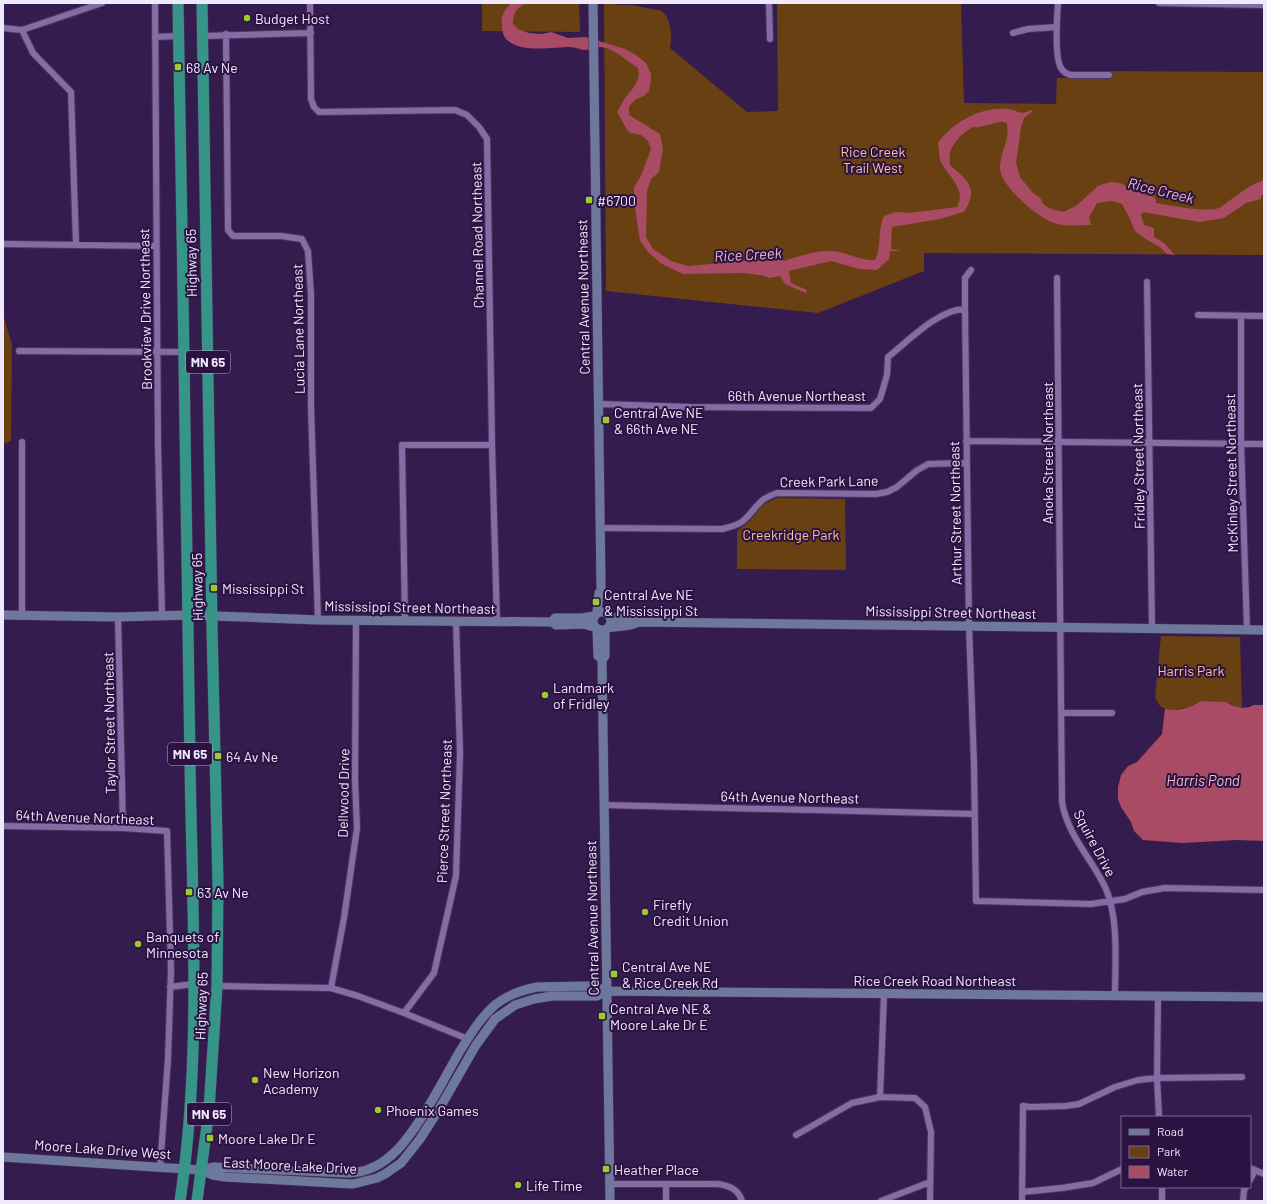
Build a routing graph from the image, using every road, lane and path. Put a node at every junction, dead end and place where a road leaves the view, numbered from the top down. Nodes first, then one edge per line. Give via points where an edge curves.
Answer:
1 (102, 3) edge
2 (155, 3) edge
3 (178, 3) edge
4 (202, 3) edge
5 (310, 3) edge
6 (593, 3) edge
7 (769, 3) edge
8 (1058, 3) edge
9 (1159, 3) edge
10 (1264, 5) edge
11 (1057, 27) junction
12 (3, 28) edge
13 (22, 30) junction
14 (311, 33) junction
15 (1013, 33) dead end
16 (226, 34) junction
17 (178, 36) junction
18 (203, 36) junction
19 (155, 37) junction
20 (770, 40) dead end
21 (1109, 75) dead end
22 (3, 244) edge
23 (76, 244) junction
24 (156, 246) junction
25 (971, 270) dead end
26 (1057, 278) dead end
27 (1147, 282) dead end
28 (964, 309) junction
29 (1198, 315) dead end
30 (1241, 316) junction
31 (1264, 316) edge
32 (19, 351) dead end
33 (157, 351) junction
34 (184, 352) junction
35 (598, 404) junction
36 (966, 441) junction
37 (22, 442) dead end
38 (1058, 442) junction
39 (1150, 442) junction
40 (1241, 444) junction
41 (1264, 444) edge
42 (492, 445) junction
43 (966, 463) junction
44 (600, 528) junction
45 (601, 590) junction
46 (596, 614) junction
47 (3, 615) edge
48 (22, 615) junction
49 (162, 615) junction
50 (188, 615) junction
51 (213, 616) junction
52 (609, 616) junction
53 (118, 617) junction
54 (318, 620) junction
55 (356, 620) junction
56 (405, 621) junction
57 (456, 622) junction
58 (497, 622) junction
59 (552, 622) junction
60 (638, 622) junction
61 (968, 626) junction
62 (601, 628) junction
63 (1060, 628) junction
64 (1152, 629) junction
65 (1247, 630) junction
66 (1264, 630) edge
67 (1061, 713) junction
68 (1112, 713) dead end
69 (604, 805) junction
70 (975, 814) junction
71 (3, 826) edge
72 (123, 828) junction
73 (1264, 890) edge
74 (1111, 902) junction
75 (193, 984) junction
76 (217, 986) junction
77 (170, 987) junction
78 (331, 988) junction
79 (606, 991) junction
80 (884, 994) junction
81 (1115, 996) junction
82 (1158, 996) junction
83 (1264, 997) edge
84 (404, 1013) junction
85 (468, 1039) junction
86 (476, 1045) joint
87 (1242, 1077) dead end
88 (1157, 1078) junction
89 (880, 1097) junction
90 (1159, 1116) edge
91 (796, 1134) dead end
92 (3, 1157) edge
93 (160, 1167) junction
94 (185, 1169) junction
95 (1121, 1169) edge
96 (1253, 1169) edge
97 (201, 1170) junction
98 (1264, 1174) edge
99 (930, 1182) junction
100 (610, 1184) junction
101 (666, 1184) junction
102 (1162, 1188) edge
103 (1245, 1188) edge
104 (1022, 1192) junction
105 (180, 1201) edge
106 (197, 1201) edge
107 (610, 1201) edge
108 (666, 1201) edge
109 (742, 1201) edge
110 (881, 1201) edge
111 (930, 1201) edge
112 (1022, 1201) edge
113 (1162, 1201) edge
114 (1243, 1201) edge

1 - 13 street
2 - 19 street, Brookview Drive Northeast
3 - 17 highway, Highway 65 / MN 65
4 - 18 highway, Highway 65 / MN 65
5 - 14 street, Channel Road Northeast
6 - 35 street, Central Avenue Northeast
7 - 20 street
8 - 11 street
9 - 10 street
11 - 15 street
11 - 21 street via 1059,61 1066,74
12 - 13 street
13 - 23 street via 33,53 71,92
14 - 16 street
14 - 42 street, Channel Road Northeast via 311,99 319,112 455,110 467,115 487,139
16 - 18 street
16 - 54 street, Lucia Lane Northeast via 228,230 233,236 280,236 302,239 308,251
17 - 19 street
17 - 34 highway, Highway 65 / MN 65
18 - 51 highway, Highway 65 / MN 65
19 - 24 street, Brookview Drive Northeast
22 - 23 street
23 - 24 street
24 - 33 street, Brookview Drive Northeast
25 - 28 street, Arthur Street Northeast via 965,278
26 - 38 street, Anoka Street Northeast
27 - 39 street, Fridley Street Northeast
28 - 35 street, 66th Avenue Northeast via 957,309 941,316 888,357 888,376 880,399 871,408
28 - 36 street, Arthur Street Northeast
29 - 30 street
30 - 31 street
30 - 40 street, McKinley Street Northeast
32 - 33 street
33 - 34 street
33 - 49 street, Brookview Drive Northeast
34 - 50 highway, Highway 65 / MN 65
35 - 44 street, Central Avenue Northeast
36 - 38 street
36 - 43 street, Arthur Street Northeast
37 - 48 street
38 - 39 street
38 - 63 street, Anoka Street Northeast
39 - 40 street
39 - 64 street, Fridley Street Northeast
40 - 41 street
40 - 65 street, McKinley Street Northeast
42 - 56 street via 402,445
42 - 58 street, Channel Road Northeast
43 - 44 street, Creek Park Lane via 928,464 897,487 876,494 777,493 761,500 743,521 722,529
43 - 61 street, Arthur Street Northeast
44 - 45 street, Central Avenue Northeast
45 - 46 street, Central Avenue Northeast
45 - 52 street, Central Avenue Northeast
46 - 52 street via 602,612
46 - 59 street, Mississippi Street Northeast via 582,618 555,618
46 - 62 street via 592,621
47 - 48 street, Mississippi Street Northeast
48 - 53 street, Mississippi Street Northeast
49 - 50 street, Mississippi Street Northeast
49 - 53 street, Mississippi Street Northeast
50 - 51 street, Mississippi Street Northeast
50 - 75 highway, Highway 65 / MN 65
51 - 54 street, Mississippi Street Northeast
51 - 76 highway, Highway 65 / MN 65 via 218,884
52 - 60 street, Mississippi Street Northeast via 634,618
52 - 62 street via 611,623
53 - 72 street, Taylor Street Northeast
54 - 55 street, Mississippi Street Northeast
55 - 56 street, Mississippi Street Northeast
55 - 78 street, Dellwood Drive via 357,828
56 - 57 street, Mississippi Street Northeast
57 - 58 street, Mississippi Street Northeast
57 - 84 street, Pierce Street Northeast via 460,753 456,876 434,974
58 - 59 street, Mississippi Street Northeast
59 - 62 street, Mississippi Street Northeast via 556,625 583,624
60 - 61 street, Mississippi Street Northeast
60 - 62 street, Mississippi Street Northeast via 634,626
61 - 63 street, Mississippi Street Northeast
61 - 70 street, Arthur Street Northeast
62 - 69 street, Central Avenue Northeast via 598,656 602,659
63 - 64 street, Mississippi Street Northeast
63 - 67 street, Squire Drive
64 - 65 street, Mississippi Street Northeast
65 - 66 street, Mississippi Street Northeast
67 - 68 street
67 - 74 street, Squire Drive via 1062,802 1065,816
69 - 70 street, 64th Avenue Northeast
69 - 79 street, Central Avenue Northeast
70 - 74 street, Arthur Street Northeast via 976,901 1091,904
71 - 72 street, 64th Avenue Northeast
72 - 77 street, 64th Avenue Northeast via 167,832
73 - 74 street via 1166,888
74 - 81 street, Squire Drive
75 - 77 street
75 - 94 highway, Highway 65 / MN 65 via 193,1062
76 - 78 street
76 - 97 highway, Highway 65 / MN 65 via 210,1102
77 - 93 street
78 - 84 street
79 - 80 street, Rice Creek Road Northeast
79 - 85 street, Rice Creek Road Northeast via 596,987 530,988 495,1005
79 - 86 street, Rice Creek Road Northeast via 597,996 542,997 515,1005 495,1019
79 - 100 street, Central Avenue Northeast
80 - 81 street, Rice Creek Road Northeast
80 - 89 street
81 - 82 street, Rice Creek Road Northeast
82 - 83 street, Rice Creek Road Northeast
82 - 88 street
84 - 85 street
85 - 97 street, East Moore Lake Drive via 416,1127 394,1154 376,1166 348,1173 214,1167
86 - 97 street, East Moore Lake Drive via 430,1124 411,1151 395,1168 377,1178 343,1184 225,1177
87 - 88 street
88 - 90 street
88 - 104 street via 1138,1080 1115,1087 1079,1104 1030,1108 1022,1106
89 - 91 street via 852,1103
89 - 99 street via 915,1098 925,1107 932,1132
92 - 93 street, Moore Lake Drive West
93 - 94 street, Moore Lake Drive West
94 - 97 street, Moore Lake Drive West
94 - 105 highway, MN 65
95 - 104 street via 1093,1183
96 - 98 street
97 - 106 highway, MN 65
99 - 110 street
99 - 111 street
100 - 101 street
100 - 107 street, Central Avenue Northeast
101 - 108 street
101 - 109 street via 730,1186 739,1193
102 - 113 street
103 - 114 street
104 - 112 street

